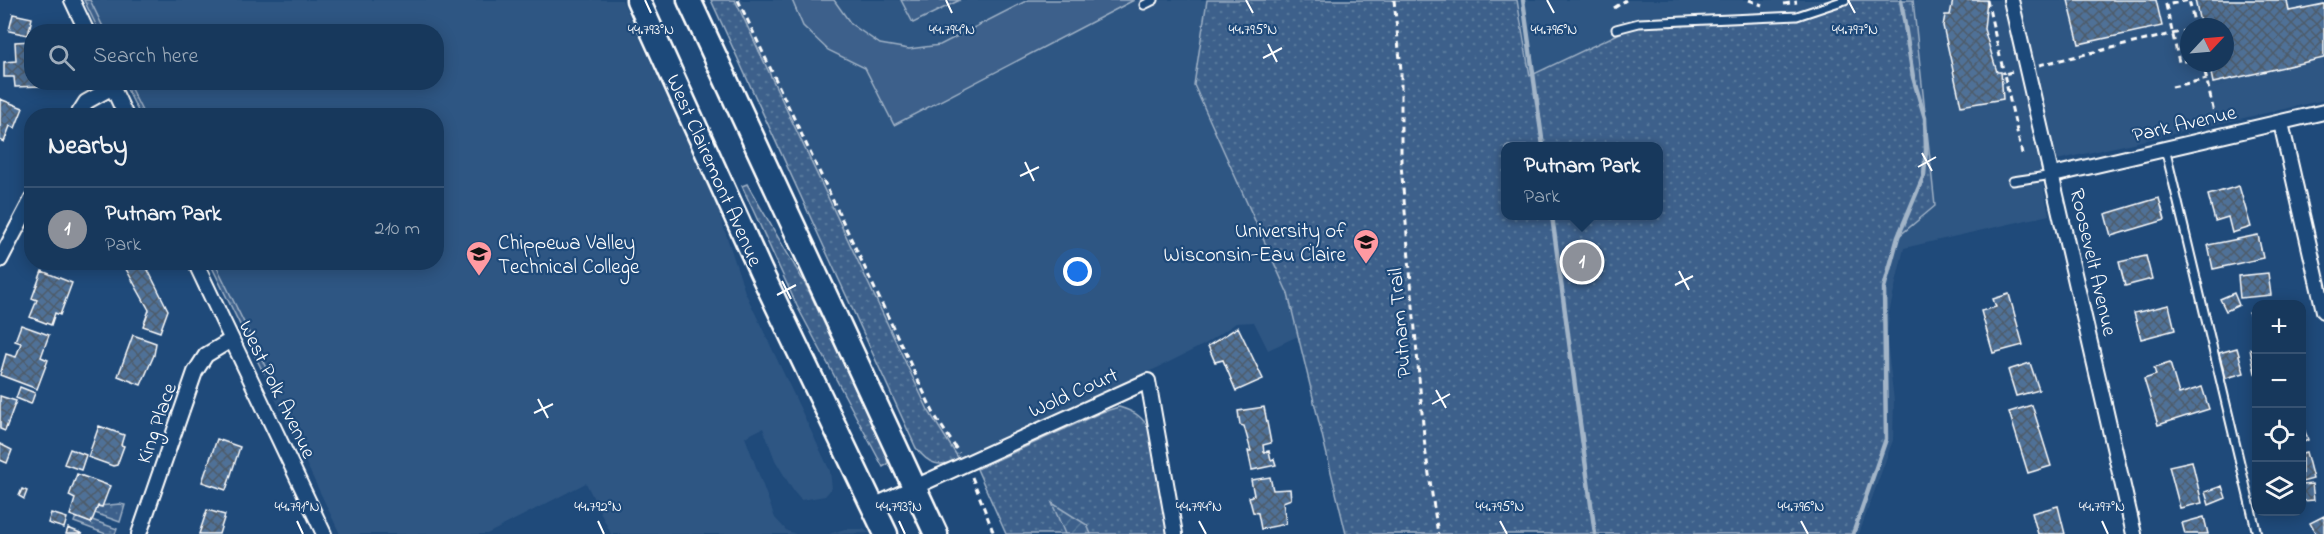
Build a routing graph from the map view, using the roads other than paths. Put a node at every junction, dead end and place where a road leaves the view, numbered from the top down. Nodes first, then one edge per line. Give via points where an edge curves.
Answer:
1 (72, 0) edge
2 (638, 0) edge
3 (689, 0) edge
4 (1154, 0) edge
5 (1845, 0) edge
6 (2012, 0) edge
7 (1144, 5) dead end
8 (83, 24) edge
9 (1616, 29) dead end
10 (104, 90) edge
11 (113, 90) edge
12 (82, 108) edge
13 (122, 108) edge
14 (2324, 112) edge
15 (2281, 123) junction
16 (2165, 148) junction
17 (2053, 175) junction
18 (2013, 182) dead end
19 (24, 214) edge
20 (0, 260) edge
21 (199, 270) edge
22 (2324, 311) edge
23 (231, 340) junction
24 (914, 487) junction
25 (873, 506) junction
26 (139, 534) edge
27 (324, 534) edge
28 (886, 534) edge
29 (936, 534) edge
30 (1175, 534) edge
31 (2134, 534) edge
32 (2257, 534) edge

1 - 8 street
2 - 25 main road, West Clairemont Avenue
3 - 24 main road
4 - 7 lane
5 - 9 lane via 1797,16 1639,24
6 - 17 street, Roosevelt Avenue
10 - 12 street
11 - 13 street
14 - 15 street, Park Avenue
15 - 16 street, Park Avenue
15 - 22 street
16 - 17 street, Park Avenue
16 - 32 lane
17 - 18 lane
17 - 31 street, Roosevelt Avenue
19 - 20 street
21 - 23 street, West Polk Avenue
23 - 26 street, King Place via 206,355 195,372
23 - 27 street, West Polk Avenue
24 - 25 street, Wold Court
24 - 29 main road
24 - 30 street, Wold Court via 1148,381
25 - 28 main road, West Clairemont Avenue

